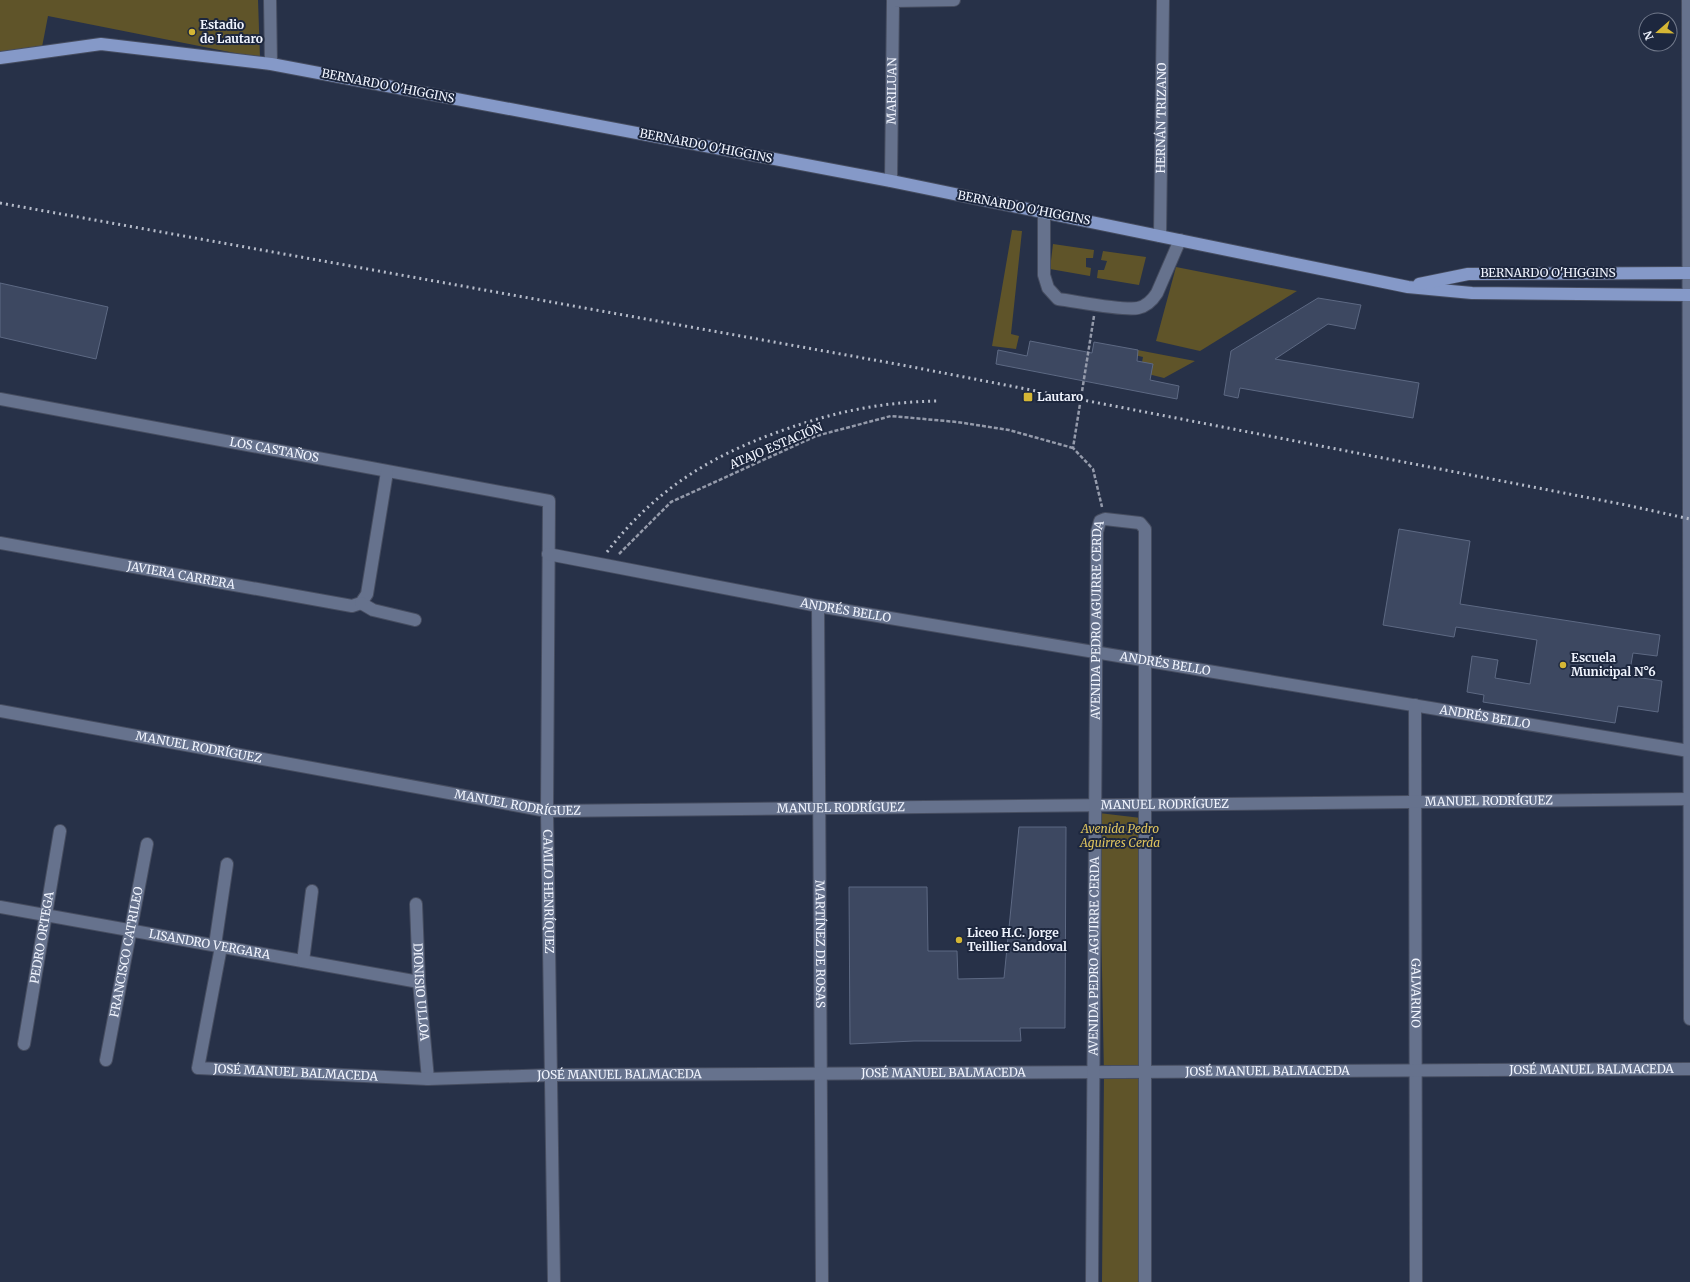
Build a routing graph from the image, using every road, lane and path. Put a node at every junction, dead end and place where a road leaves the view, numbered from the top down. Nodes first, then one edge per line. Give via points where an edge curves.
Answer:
1 (270, 0) edge
2 (954, 0) edge
3 (1163, 0) edge
4 (1688, 0) edge
5 (0, 58) edge
6 (271, 64) junction
7 (1689, 102) edge
8 (891, 181) junction
9 (1689, 190) edge
10 (1044, 212) junction
11 (1160, 236) junction
12 (1180, 240) junction
13 (1689, 273) edge
14 (1408, 287) junction
15 (1689, 295) edge
16 (1095, 304) junction
17 (0, 399) edge
18 (1073, 448) junction
19 (387, 472) junction
20 (549, 501) joint
21 (1105, 519) junction
22 (0, 543) edge
23 (548, 554) junction
24 (607, 566) junction
25 (361, 603) junction
26 (818, 606) junction
27 (414, 620) dead end
28 (1096, 652) junction
29 (1145, 659) junction
30 (1415, 704) junction
31 (0, 711) edge
32 (1689, 751) edge
33 (1690, 799) edge
34 (1416, 802) junction
35 (1145, 803) junction
36 (1095, 805) junction
37 (819, 808) junction
38 (547, 811) junction
39 (60, 830) dead end
40 (147, 844) dead end
41 (228, 864) dead end
42 (312, 891) dead end
43 (416, 904) dead end
44 (0, 907) edge
45 (47, 915) junction
46 (130, 930) junction
47 (218, 946) junction
48 (303, 961) junction
49 (419, 982) junction
50 (1690, 1019) edge
51 (24, 1044) dead end
52 (106, 1060) dead end
53 (1690, 1069) edge
54 (1416, 1070) junction
55 (1094, 1072) junction
56 (1144, 1072) junction
57 (822, 1074) junction
58 (551, 1075) junction
59 (428, 1079) junction
60 (554, 1282) edge
61 (822, 1282) edge
62 (1092, 1282) edge
63 (1145, 1282) edge
64 (1416, 1282) edge

1 - 6 street
2 - 8 street, MARILUAN via 893,1
3 - 11 street, HERNÁN TRIZANO
4 - 7 street
5 - 6 main road, BERNARDO O'HIGGINS via 101,44
6 - 8 main road, BERNARDO O'HIGGINS
7 - 9 street
8 - 10 main road, BERNARDO O'HIGGINS
9 - 13 street
10 - 11 main road, BERNARDO O'HIGGINS
10 - 16 street via 1044,275 1048,288 1058,299
11 - 12 main road, BERNARDO O'HIGGINS
12 - 14 main road, BERNARDO O'HIGGINS
12 - 16 street via 1157,294 1148,303 1136,308
13 - 14 main road, BERNARDO O'HIGGINS via 1468,274
13 - 15 street
14 - 15 main road, BERNARDO O'HIGGINS via 1472,293
15 - 32 street
16 - 18 path
17 - 19 street, LOS CASTAÑOS
18 - 21 path via 1093,469
18 - 24 path, ATAJO ESTACIÓN via 1009,430 891,416 816,436 671,502
19 - 20 street, LOS CASTAÑOS
19 - 25 street via 366,594
20 - 23 street, CAMILO HENRÍQUEZ
21 - 28 street, AVENIDA PEDRO AGUIRRE CERDA via 1100,521 1098,532
21 - 29 street, AVENIDA PEDRO AGUIRRE CERDA via 1140,523 1145,529
22 - 25 street, JAVIERA CARRERA via 346,606
23 - 24 street, ANDRÉS BELLO
23 - 38 street, CAMILO HENRÍQUEZ
24 - 26 street, ANDRÉS BELLO
25 - 27 street via 373,610
26 - 28 street, ANDRÉS BELLO
26 - 37 street, MARTÍNEZ DE ROSAS
28 - 29 street, ANDRÉS BELLO
28 - 36 street, AVENIDA PEDRO AGUIRRE CERDA
29 - 30 street, ANDRÉS BELLO
29 - 35 street, AVENIDA PEDRO AGUIRRE CERDA
30 - 32 street, ANDRÉS BELLO
30 - 34 street, GALVARINO
31 - 38 street, MANUEL RODRÍGUEZ
32 - 33 street
33 - 34 street, MANUEL RODRÍGUEZ
33 - 50 street
34 - 35 street, MANUEL RODRÍGUEZ
34 - 54 street, GALVARINO
35 - 36 street, MANUEL RODRÍGUEZ
35 - 56 street, AVENIDA PEDRO AGUIRRE CERDA
36 - 37 street, MANUEL RODRÍGUEZ
36 - 55 street, AVENIDA PEDRO AGUIRRE CERDA
37 - 38 street, MANUEL RODRÍGUEZ
37 - 57 street, MARTÍNEZ DE ROSAS
38 - 58 street, CAMILO HENRÍQUEZ
39 - 45 street, PEDRO ORTEGA
40 - 46 street, FRANCISCO CATRILEO
41 - 47 street
42 - 48 street
43 - 49 street, DIONISIO ULLOA
44 - 45 street, LISANDRO VERGARA
45 - 46 street, LISANDRO VERGARA
45 - 51 street, PEDRO ORTEGA
46 - 47 street, LISANDRO VERGARA
46 - 52 street, FRANCISCO CATRILEO
47 - 48 street, LISANDRO VERGARA
47 - 59 street, JOSÉ MANUEL BALMACEDA via 198,1068
48 - 49 street, LISANDRO VERGARA
49 - 59 street, DIONISIO ULLOA
53 - 54 street, JOSÉ MANUEL BALMACEDA
54 - 56 street, JOSÉ MANUEL BALMACEDA
54 - 64 street, GALVARINO
55 - 56 street, JOSÉ MANUEL BALMACEDA
55 - 57 street, JOSÉ MANUEL BALMACEDA
55 - 62 street, AVENIDA PEDRO AGUIRRE CERDA
56 - 63 street, AVENIDA PEDRO AGUIRRE CERDA
57 - 58 street, JOSÉ MANUEL BALMACEDA
57 - 61 street, MARTÍNEZ DE ROSAS
58 - 59 street, JOSÉ MANUEL BALMACEDA
58 - 60 street, CAMILO HENRÍQUEZ

